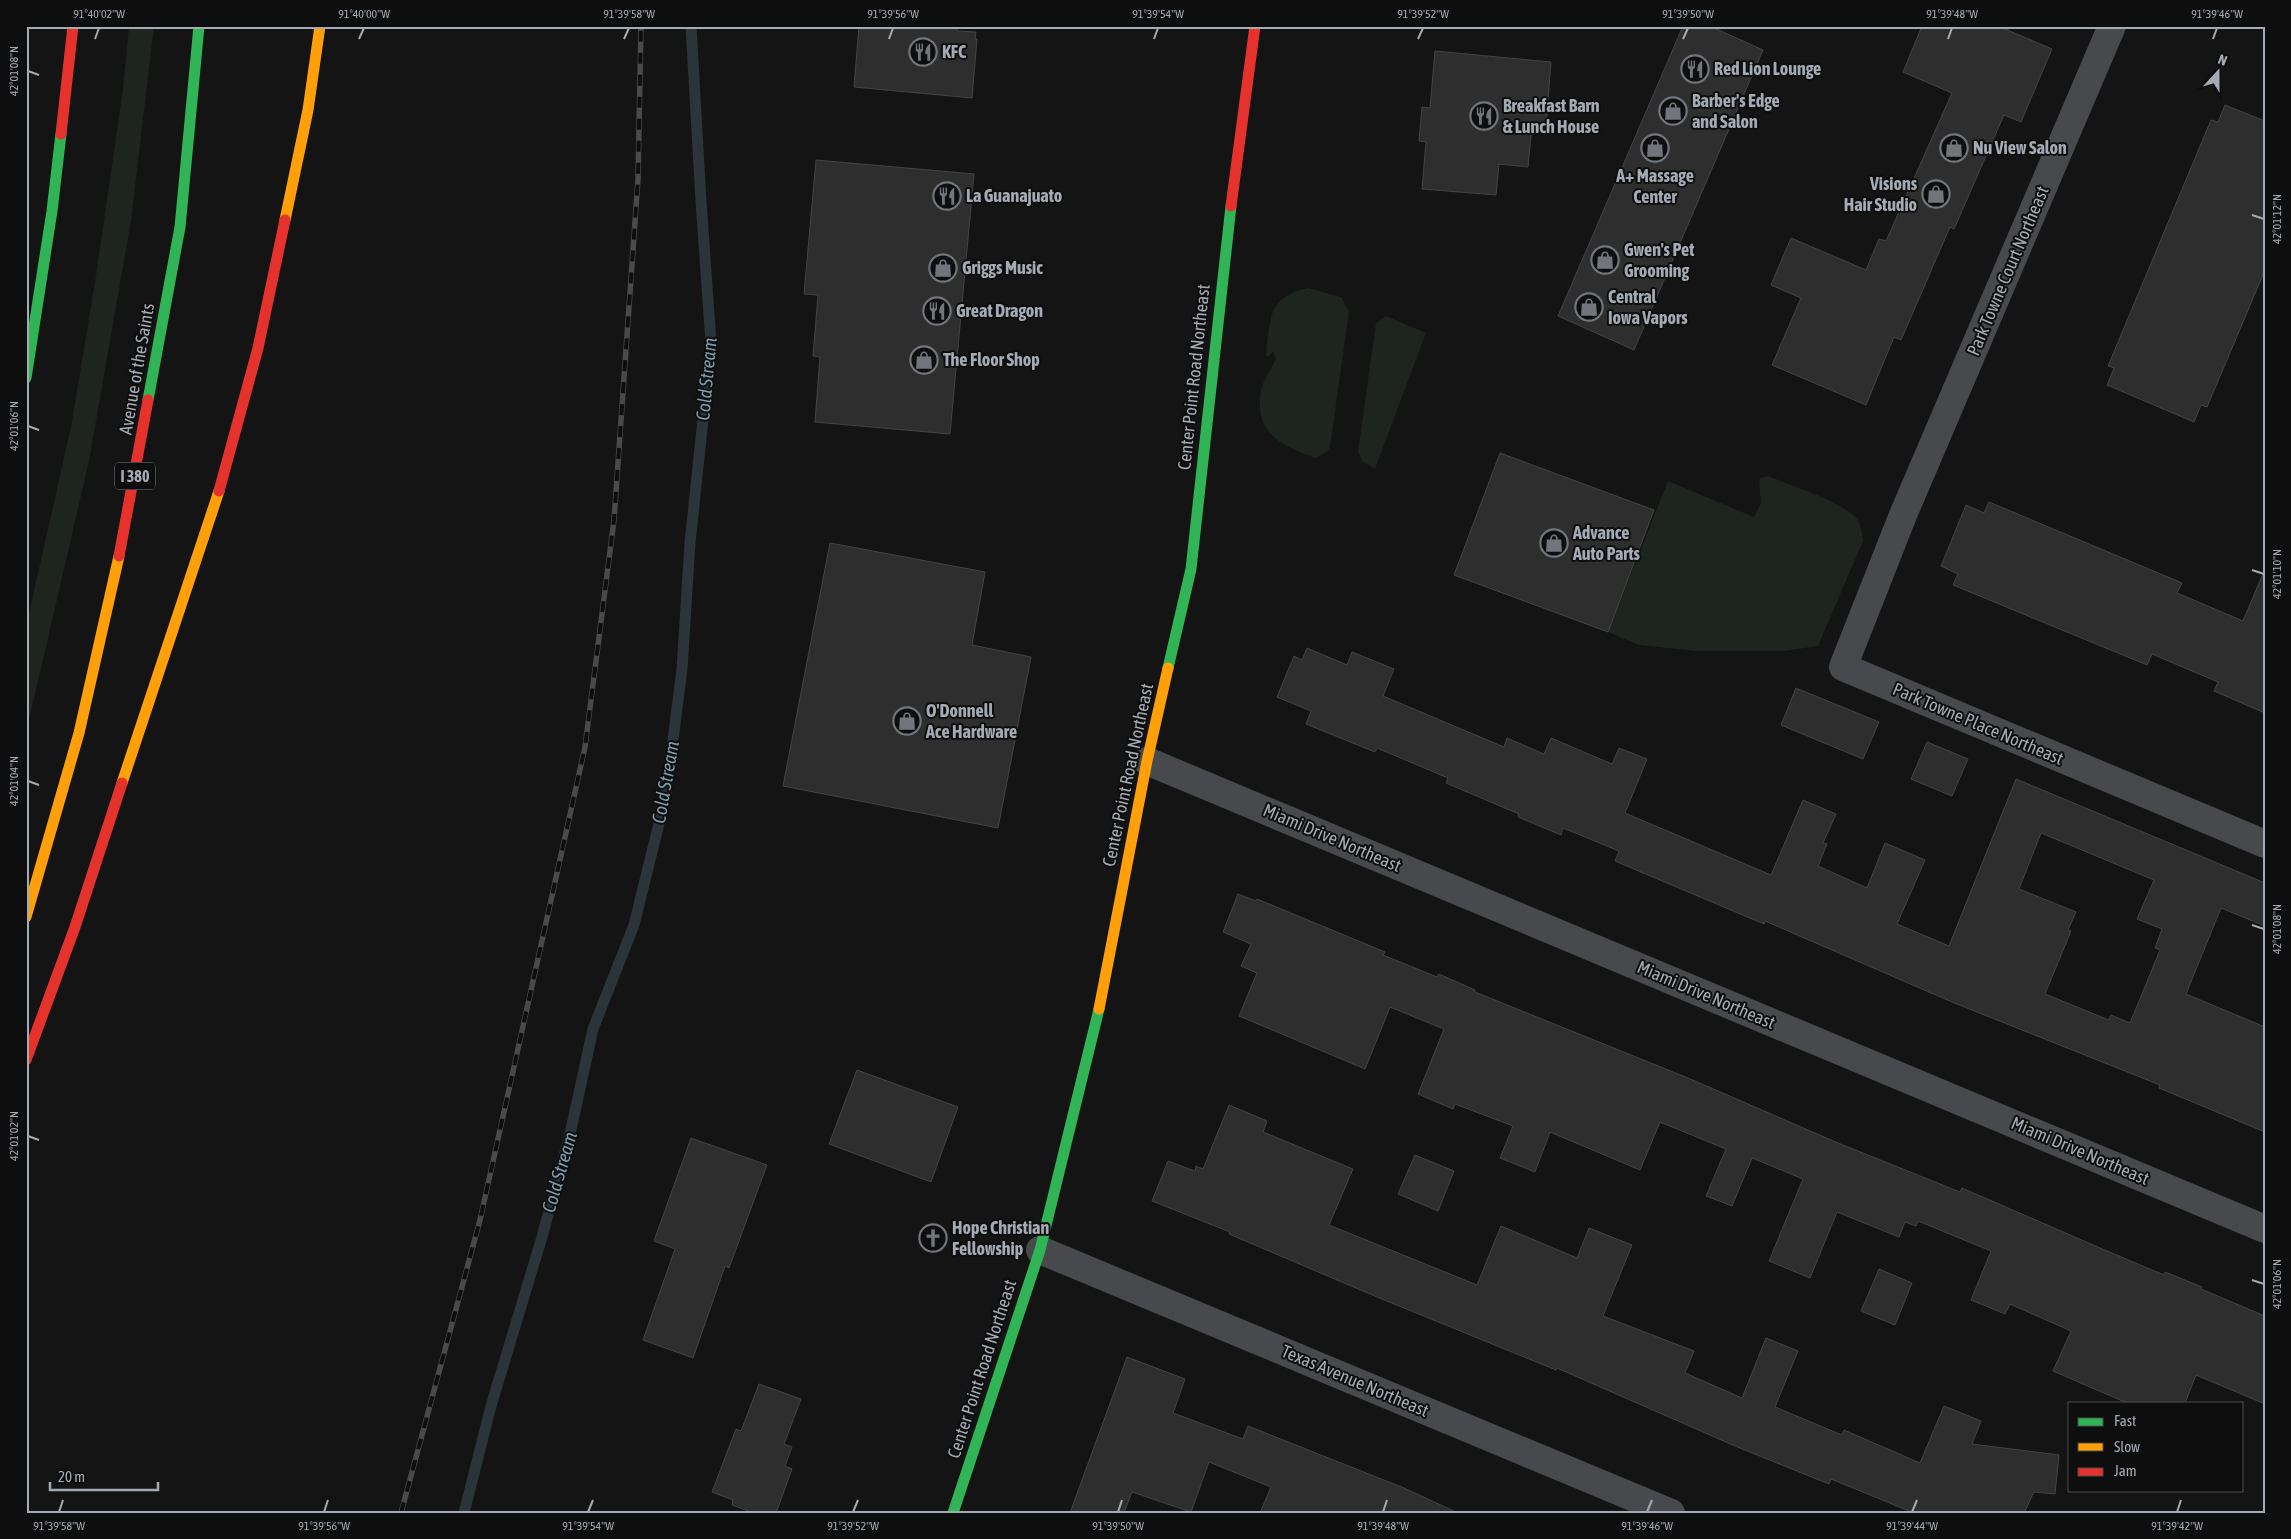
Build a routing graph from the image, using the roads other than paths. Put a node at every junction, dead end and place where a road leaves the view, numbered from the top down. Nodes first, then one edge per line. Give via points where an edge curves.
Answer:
1 (73, 26) edge
2 (199, 26) edge
3 (320, 26) edge
4 (1255, 26) edge
5 (2112, 26) edge
6 (26, 378) edge
7 (1903, 516) joint
8 (1147, 761) junction
9 (2265, 844) edge
10 (26, 917) edge
11 (26, 1060) edge
12 (2265, 1229) edge
13 (1040, 1250) junction
14 (953, 1513) edge
15 (1671, 1513) edge

1 - 6 main road via 52,211
2 - 10 main road, Avenue of the Saints / I 380 via 180,226 117,570 79,733
3 - 11 main road via 308,110 258,348 227,466 75,927
4 - 8 main road, Center Point Road Northeast via 1224,257 1191,569
5 - 7 street, Park Towne Court Northeast
7 - 9 street, Park Towne Place Northeast via 1843,667
8 - 12 street, Miami Drive Northeast
8 - 13 main road, Center Point Road Northeast via 1102,997
13 - 14 main road, Center Point Road Northeast
13 - 15 street, Texas Avenue Northeast

